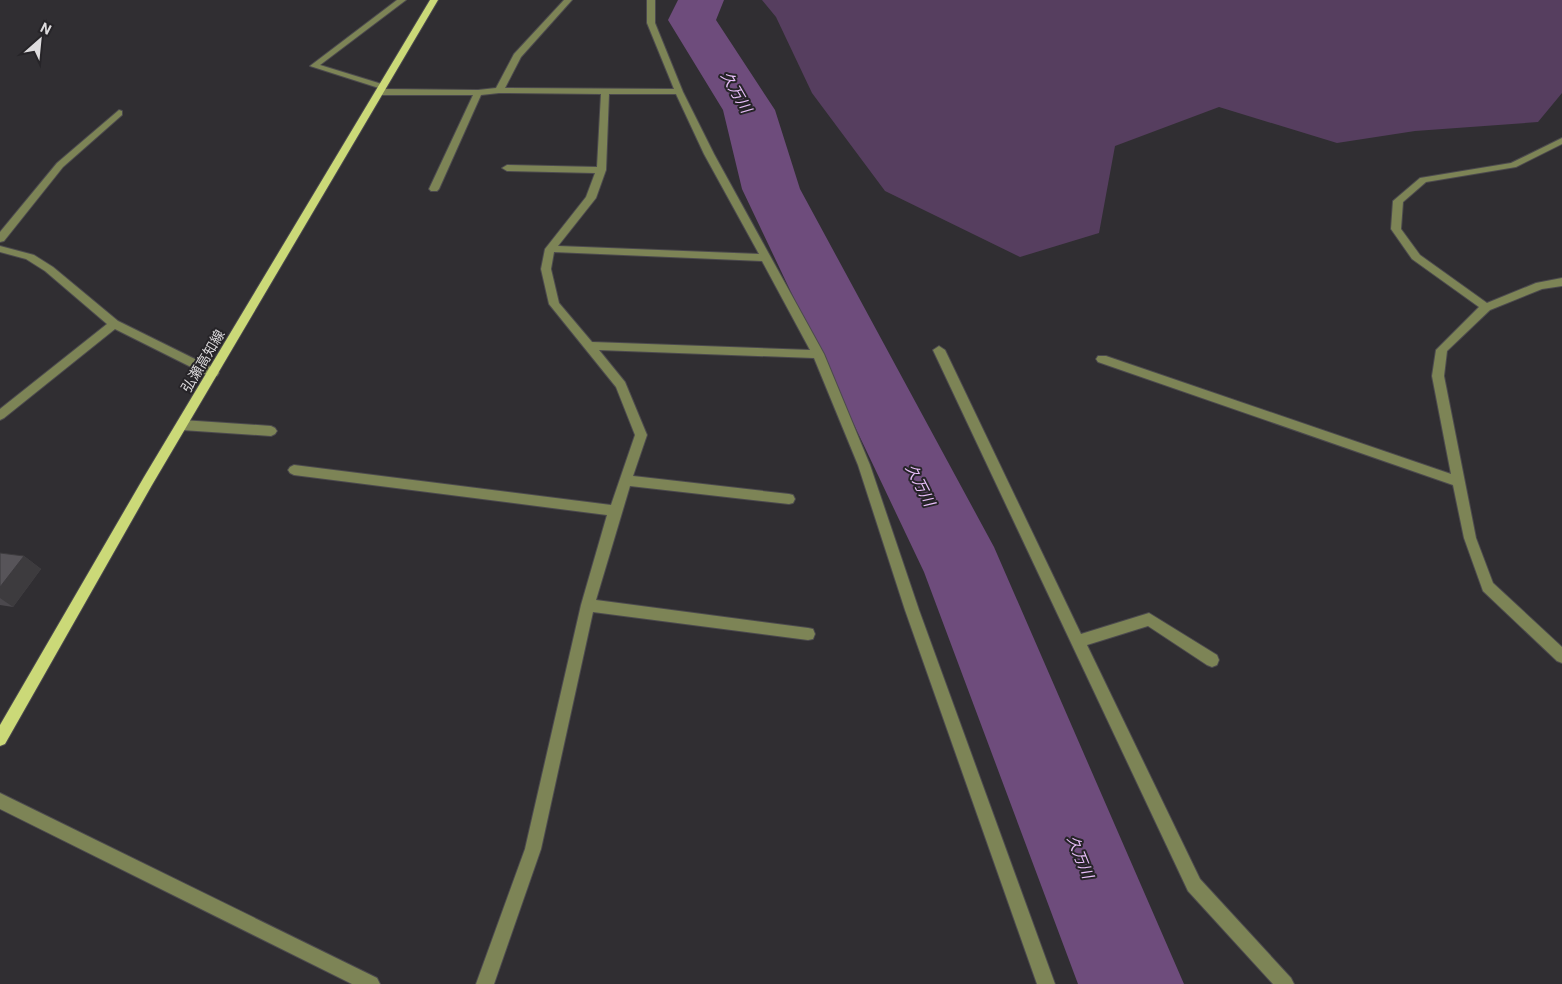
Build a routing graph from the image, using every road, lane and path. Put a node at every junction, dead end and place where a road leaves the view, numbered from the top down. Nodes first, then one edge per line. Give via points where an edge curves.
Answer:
1 (402, 0) edge
2 (434, 0) edge
3 (568, 0) edge
4 (651, 0) edge
5 (381, 90) junction
6 (499, 90) junction
7 (605, 91) junction
8 (679, 92) junction
9 (478, 93) junction
10 (119, 113) dead end
11 (1562, 141) edge
12 (508, 168) dead end
13 (601, 170) junction
14 (434, 189) dead end
15 (0, 239) edge
16 (0, 249) edge
17 (550, 249) junction
18 (765, 258) junction
19 (1562, 282) edge
20 (1486, 308) junction
21 (114, 324) junction
22 (590, 346) junction
23 (939, 350) dead end
24 (818, 354) junction
25 (1102, 360) dead end
26 (214, 373) junction
27 (0, 415) edge
28 (182, 425) junction
29 (271, 430) dead end
30 (294, 470) dead end
31 (625, 480) junction
32 (1460, 482) junction
33 (790, 499) dead end
34 (615, 511) junction
35 (588, 604) junction
36 (808, 634) dead end
37 (1078, 641) junction
38 (1562, 656) edge
39 (1212, 660) dead end
40 (0, 739) edge
41 (0, 801) edge
42 (371, 984) edge
43 (485, 984) edge
44 (1046, 984) edge
45 (1285, 984) edge

1 - 5 street via 314,66
2 - 5 main road, 弘瀬高知線
3 - 6 street via 516,56
4 - 8 street via 651,23
5 - 9 street
5 - 26 main road, 弘瀬高知線
6 - 7 street
6 - 9 street
7 - 8 street
7 - 13 street
8 - 18 street
9 - 14 street
10 - 15 street via 60,164
11 - 20 street via 1512,165 1422,180 1398,202 1396,230 1416,257
12 - 13 street
13 - 17 street via 591,198
16 - 21 street via 30,258 49,269
17 - 18 street
17 - 22 street via 546,268 554,304
18 - 24 street
19 - 20 street via 1540,286
20 - 32 street via 1442,350 1438,376
21 - 26 street
21 - 27 street
22 - 24 street
22 - 31 street via 621,384 641,435
23 - 37 street
24 - 44 street via 864,465 912,610
25 - 32 street
26 - 28 main road, 弘瀬高知線
28 - 29 street
28 - 40 main road, 弘瀬高知線
30 - 34 street
31 - 33 street
31 - 34 street
32 - 38 street via 1470,538 1488,587
34 - 35 street
35 - 36 street
35 - 43 street via 533,849
37 - 39 street via 1149,619
37 - 45 street via 1194,885
41 - 42 street

